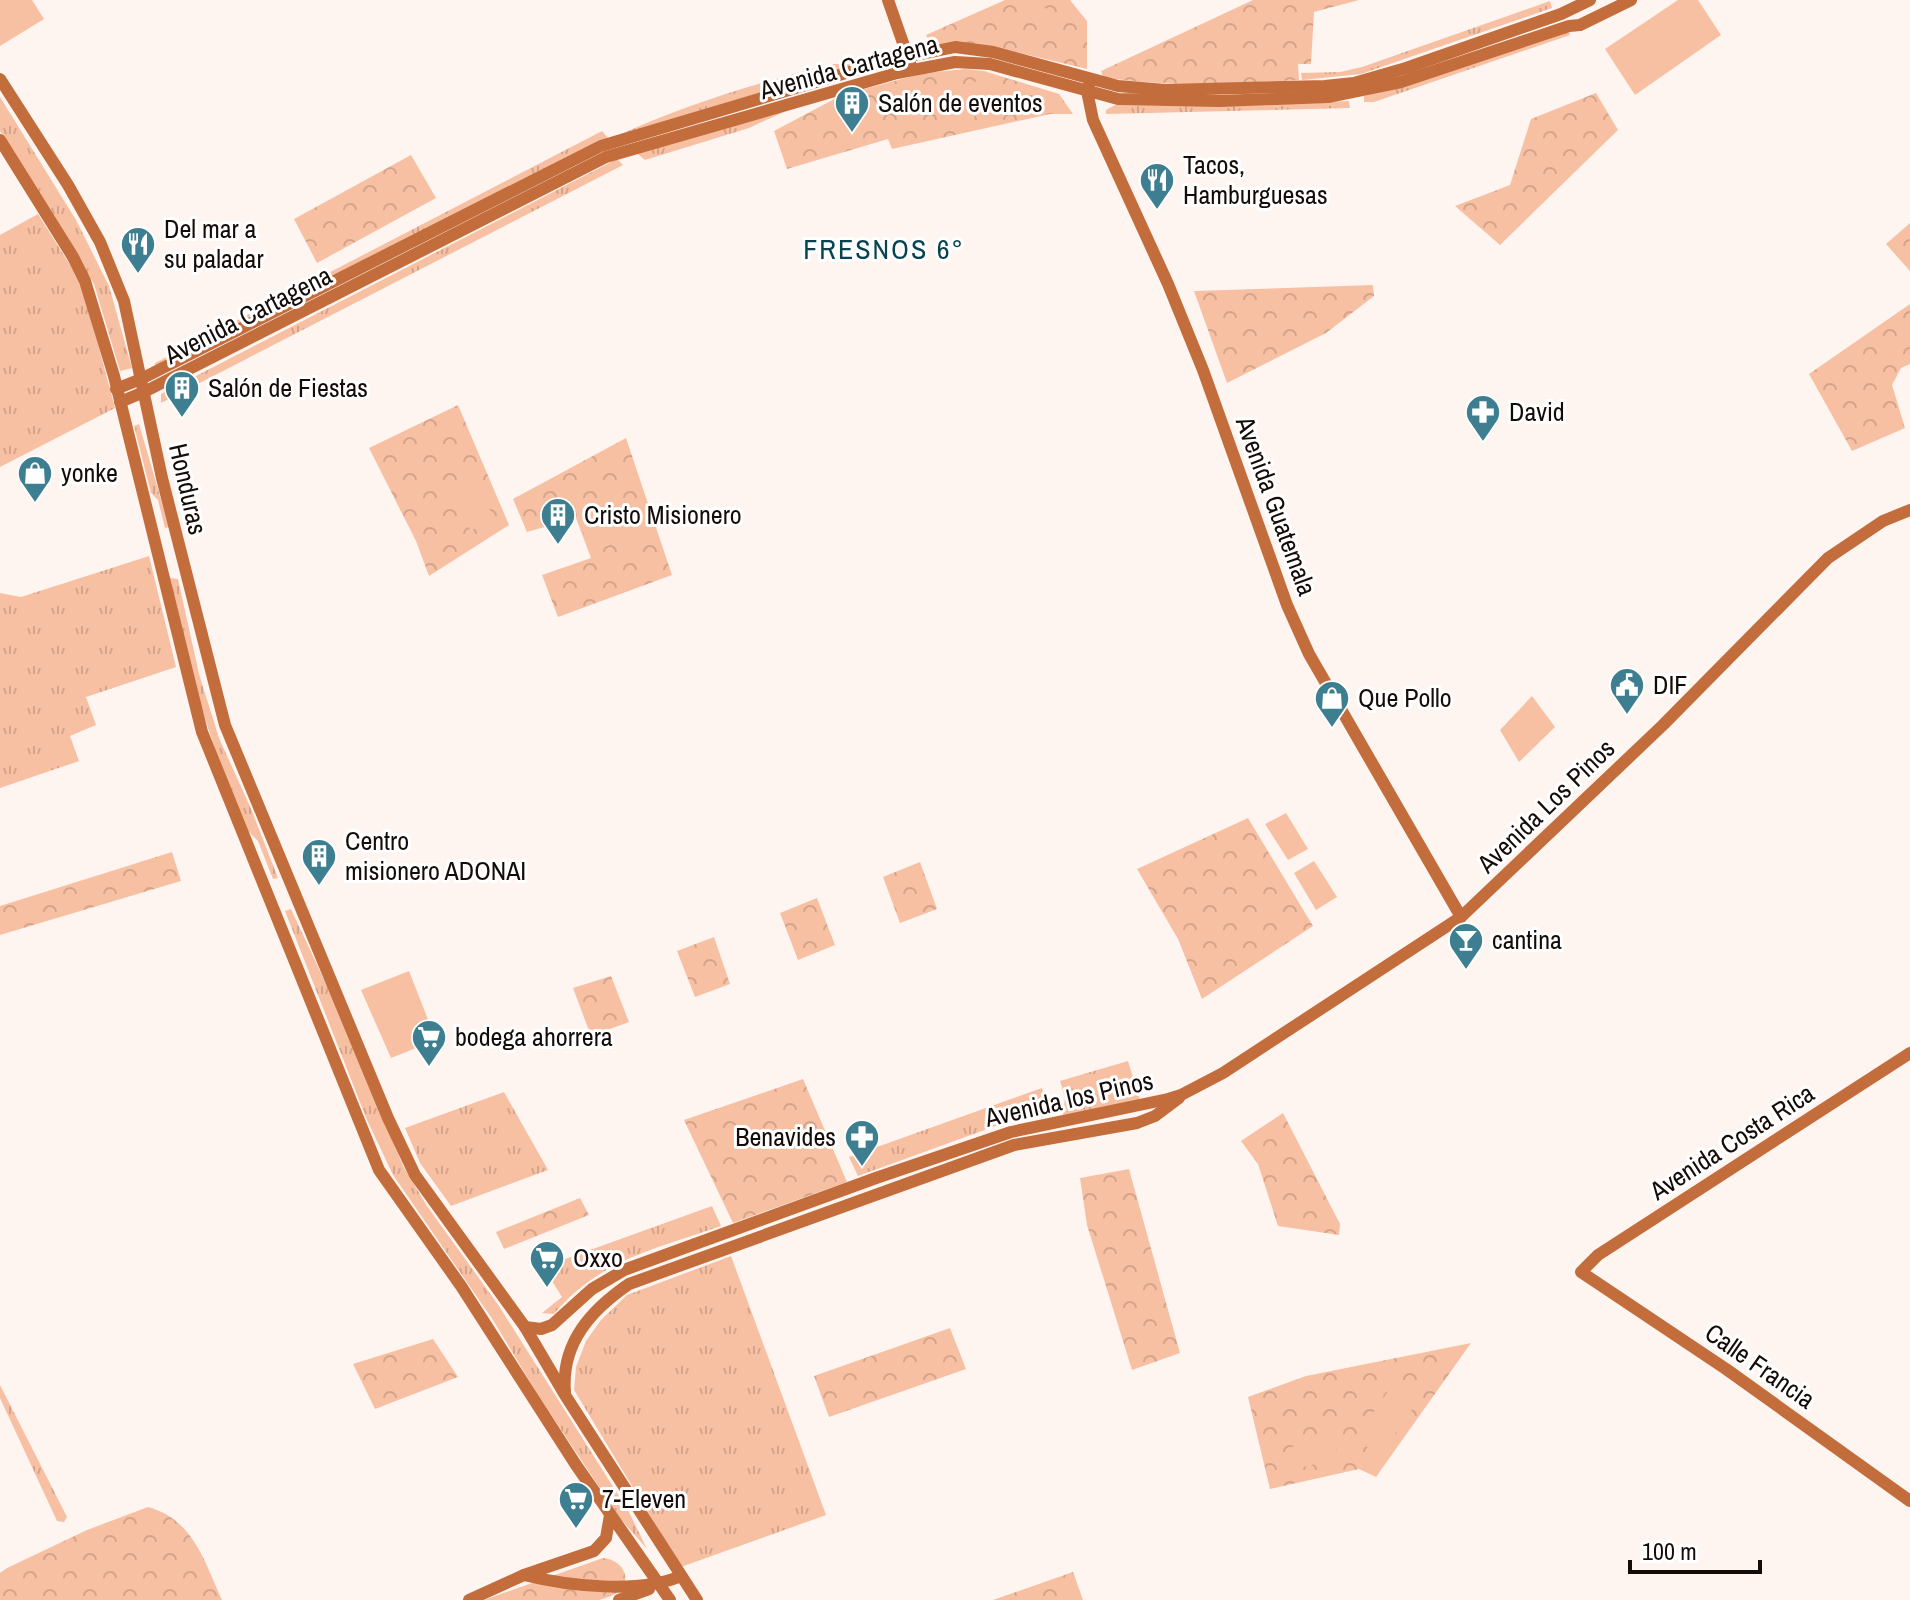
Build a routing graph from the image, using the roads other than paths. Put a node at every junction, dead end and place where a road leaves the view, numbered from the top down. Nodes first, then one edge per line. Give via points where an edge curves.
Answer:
1 (888, 0) edge
2 (1590, 0) edge
3 (1631, 0) edge
4 (908, 56) junction
5 (912, 70) junction
6 (0, 79) edge
7 (1088, 85) junction
8 (0, 140) edge
9 (143, 386) junction
10 (118, 395) junction
11 (1910, 510) edge
12 (152, 531) junction
13 (176, 534) junction
14 (184, 569) junction
15 (163, 572) junction
16 (297, 896) junction
17 (1461, 917) junction
18 (296, 964) junction
19 (1910, 1053) edge
20 (1181, 1095) junction
21 (1581, 1272) joint
22 (592, 1289) junction
23 (603, 1301) junction
24 (525, 1327) junction
25 (565, 1395) junction
26 (1910, 1501) edge
27 (610, 1515) junction
28 (524, 1575) junction
29 (681, 1576) junction
30 (565, 1585) junction
31 (661, 1585) junction
32 (574, 1597) dead end
33 (469, 1600) edge
34 (619, 1600) edge
35 (670, 1600) edge
36 (697, 1600) edge

1 - 4 street
2 - 7 street, Avenida Cartagena via 1354,83 1165,90
3 - 7 street, Avenida Cartagena via 1580,25 1356,93 1165,101 1118,99
4 - 5 street
4 - 7 street, Avenida Cartagena via 974,49
4 - 9 street, Avenida Cartagena via 601,146
5 - 7 street, Avenida Cartagena via 955,62 990,64
5 - 9 street, Avenida Cartagena via 606,157
6 - 9 street, Honduras via 100,242 124,301
7 - 17 street, Avenida Guatemala via 1093,120 1203,370 1287,605 1309,654
8 - 10 street, Honduras via 85,281
9 - 10 street, Avenida Cartagena
9 - 13 street, Honduras
10 - 12 street, Honduras
11 - 17 street, Avenida Los Pinos via 1883,521 1828,558 1663,725
12 - 13 street
12 - 15 street, Honduras
13 - 14 street, Honduras
14 - 15 street
14 - 16 street, Honduras via 225,725
15 - 18 street, Honduras via 202,732
16 - 18 street via 282,898 277,905
16 - 24 street, Honduras via 415,1175
17 - 20 street, Avenida Los Pinos
18 - 27 street via 379,1170
19 - 21 street, Avenida Costa Rica via 1598,1255
20 - 22 street, Avenida los Pinos via 1011,1132 637,1265
20 - 23 street, Avenida los Pinos via 1137,1123 1014,1145 656,1272
21 - 26 street, Calle Francia
22 - 23 street
22 - 24 street, Avenida los Pinos via 552,1325
23 - 25 street, Avenida los Pinos via 571,1350 563,1374
24 - 25 street, Honduras
25 - 29 street, Honduras
27 - 28 street via 606,1538 594,1551
27 - 31 street
28 - 30 street
28 - 33 street
29 - 31 street
29 - 36 street, Honduras
30 - 31 street
30 - 32 street
31 - 34 street
31 - 35 street

